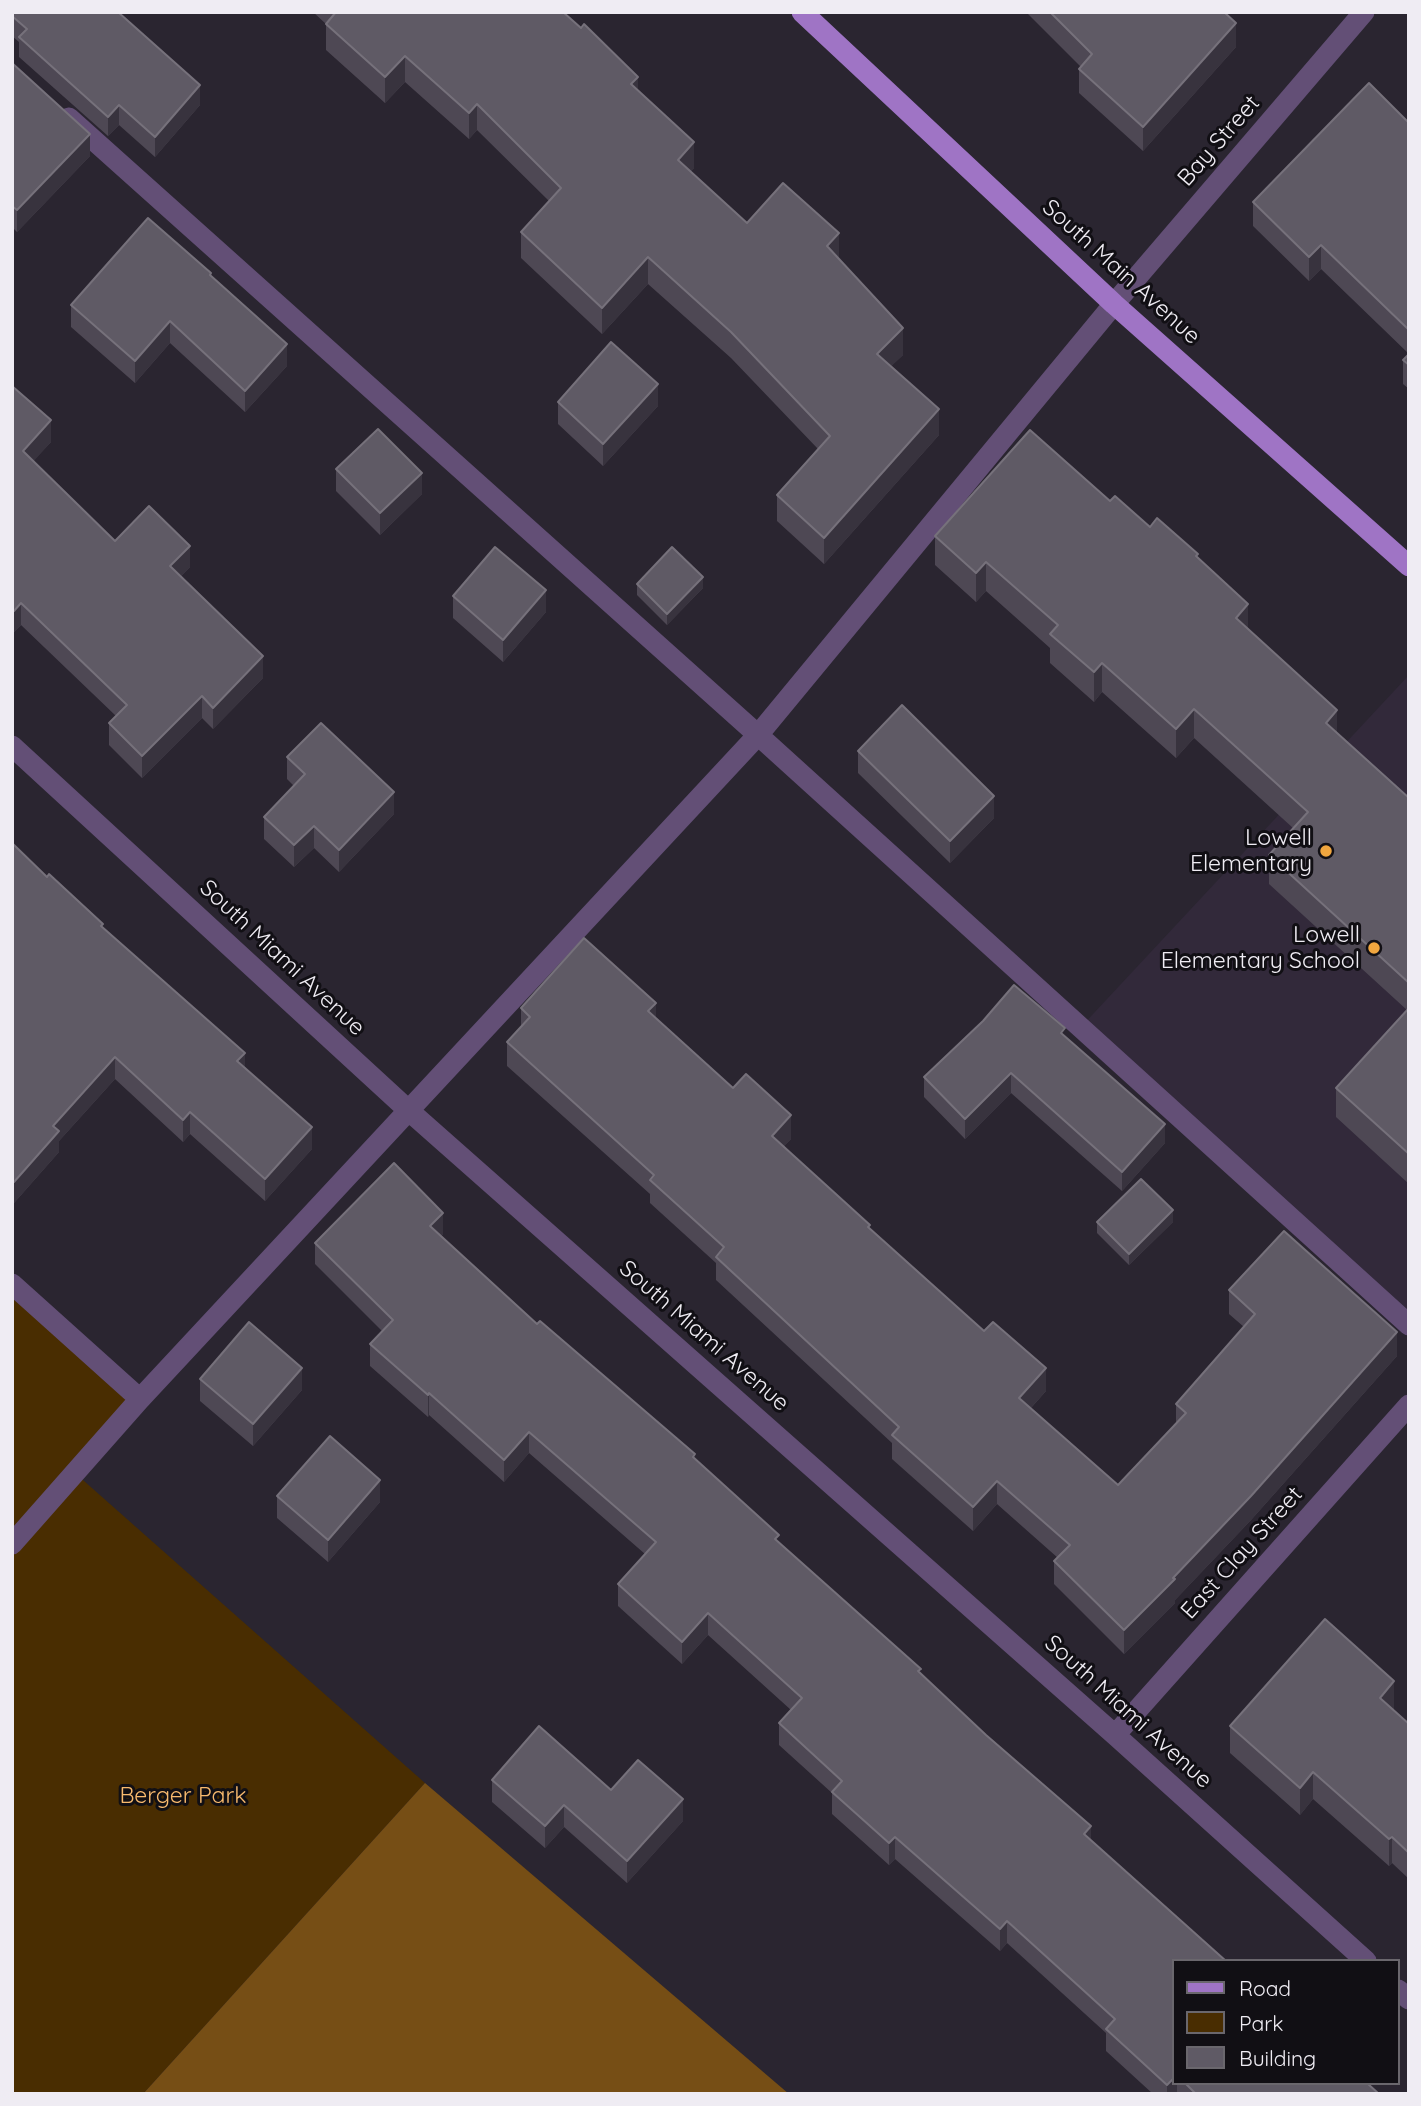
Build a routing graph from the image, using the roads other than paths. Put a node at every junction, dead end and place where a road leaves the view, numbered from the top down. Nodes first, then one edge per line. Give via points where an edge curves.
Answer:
1 (802, 12) edge
2 (1364, 12) edge
3 (54, 105) edge
4 (1114, 304) junction
5 (1409, 566) edge
6 (758, 735) junction
7 (12, 746) edge
8 (407, 1109) junction
9 (12, 1284) edge
10 (1409, 1325) edge
11 (140, 1399) junction
12 (1409, 1405) edge
13 (12, 1544) edge
14 (1115, 1735) junction
15 (1364, 1959) edge

1 - 4 main road, South Main Avenue
2 - 4 street, Bay Street
3 - 6 street
4 - 5 main road, South Main Avenue
4 - 6 street, Bay Street
6 - 8 street, Bay Street
6 - 10 street
7 - 8 street, South Miami Avenue
8 - 11 street, Bay Street
8 - 14 street, South Miami Avenue
9 - 11 street
11 - 13 street, Bay Street
12 - 14 street, East Clay Street
14 - 15 street, South Miami Avenue

